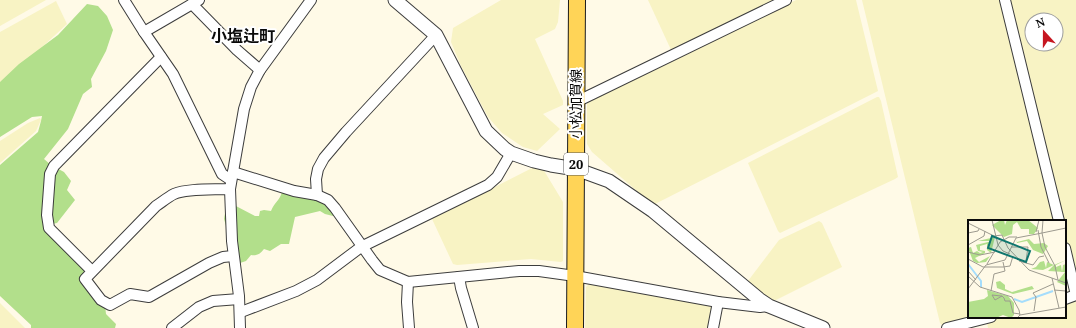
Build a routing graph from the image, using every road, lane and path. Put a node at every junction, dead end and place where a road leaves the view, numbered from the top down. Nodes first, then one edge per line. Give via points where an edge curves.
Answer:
1 (124, 0) edge
2 (311, 0) edge
3 (395, 0) edge
4 (577, 0) edge
5 (786, 0) edge
6 (1005, 0) edge
7 (196, 2) edge
8 (144, 32) junction
9 (436, 35) junction
10 (161, 58) junction
11 (260, 70) junction
12 (576, 102) junction
13 (511, 153) junction
14 (576, 169) junction
15 (232, 180) junction
16 (317, 195) junction
17 (1059, 220) edge
18 (362, 247) junction
19 (1066, 252) edge
20 (233, 256) junction
21 (92, 271) junction
22 (576, 276) junction
23 (460, 277) junction
24 (408, 282) junction
25 (1076, 295) edge
26 (239, 299) junction
27 (1066, 299) edge
28 (718, 302) junction
29 (769, 306) junction
30 (241, 312) junction
31 (987, 318) edge
32 (172, 328) edge
33 (240, 328) edge
34 (409, 328) edge
35 (473, 328) edge
36 (575, 328) edge
37 (713, 328) edge
38 (823, 328) edge
39 (946, 328) edge

1 - 8 street
2 - 11 street
3 - 9 street
4 - 12 main road, 小松加賀線 / 20
5 - 12 street
6 - 17 street
7 - 8 street
7 - 11 street via 237,50
8 - 10 street
9 - 13 street via 486,131
9 - 16 street via 324,158 316,179
10 - 15 street via 173,74 222,174
10 - 21 street via 54,166 50,174 47,215 49,228
11 - 15 street via 244,109
12 - 14 main road, 小松加賀線 / 20
13 - 14 street via 551,166
13 - 18 street via 497,177 488,185
14 - 22 main road, 小松加賀線 / 20
14 - 29 street via 609,181 625,191
15 - 16 street
15 - 20 street
15 - 21 street via 175,194 166,199
16 - 18 street via 328,200 335,208
18 - 24 street via 380,270
18 - 30 street via 317,280
19 - 25 street
20 - 21 street via 222,257 209,263 148,297 130,294 110,304 101,300 85,279
20 - 26 street
22 - 23 street via 519,270
22 - 28 street
22 - 36 main road, 小松加賀線 / 20
23 - 24 street
23 - 35 street
24 - 34 street via 406,302
25 - 27 street
26 - 30 street
26 - 32 street via 213,301 199,307
28 - 29 street
28 - 37 street
29 - 38 street
30 - 33 street
31 - 39 street

